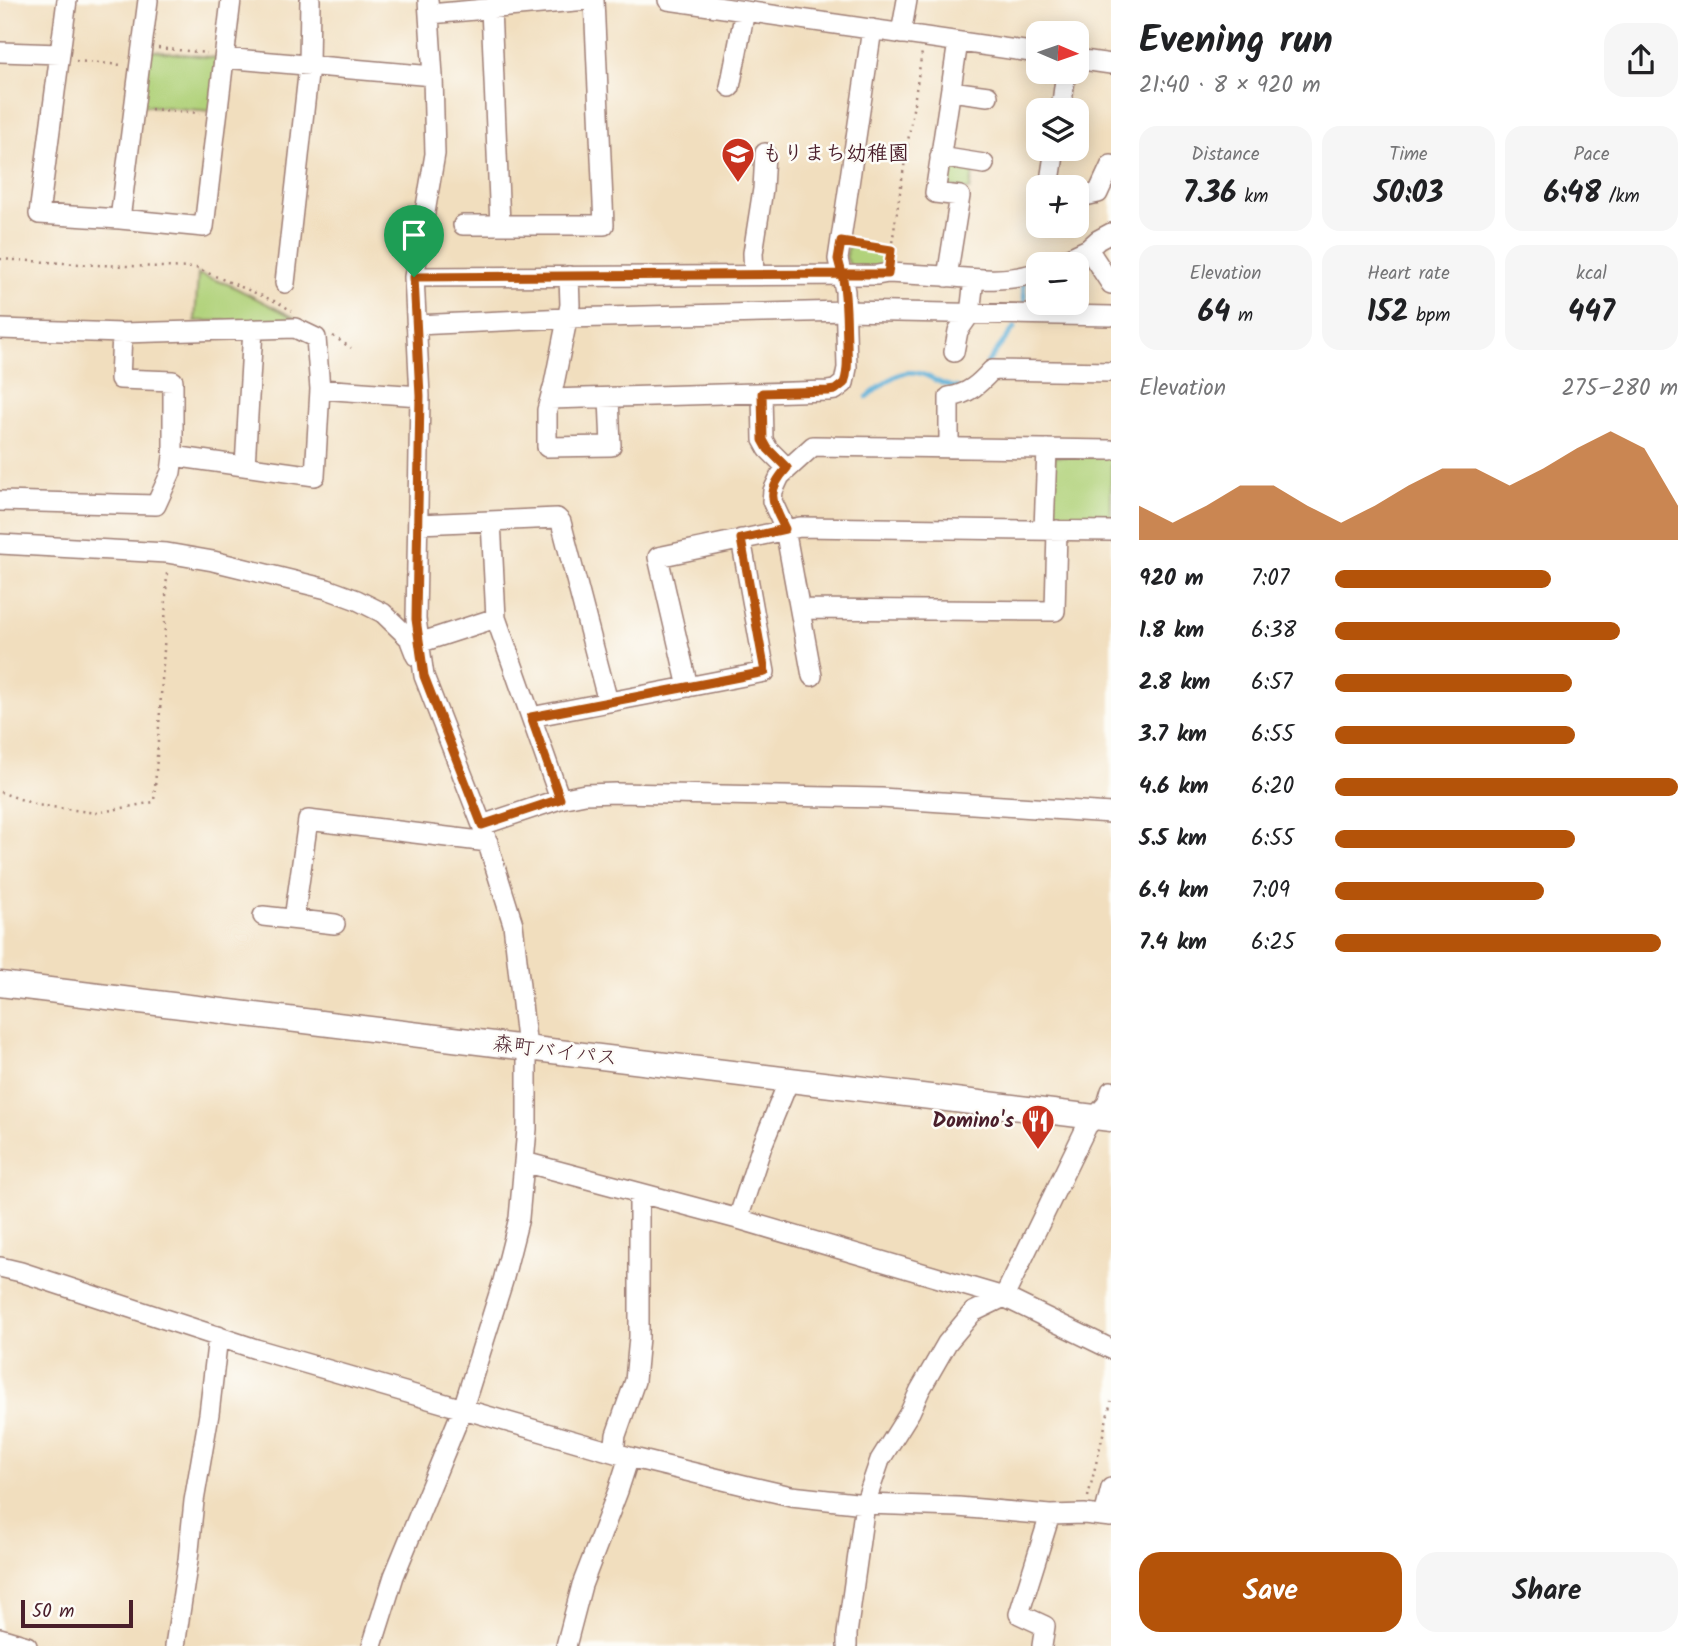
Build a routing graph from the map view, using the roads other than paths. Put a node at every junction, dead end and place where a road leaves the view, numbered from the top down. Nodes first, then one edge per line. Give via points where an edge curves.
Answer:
1 (67, 0) edge
2 (148, 0) edge
3 (231, 0) edge
4 (310, 0) edge
5 (587, 0) edge
6 (594, 0) edge
7 (907, 0) edge
8 (681, 1) edge
9 (429, 7) edge
10 (491, 8) junction
11 (745, 11) junction
12 (872, 29) junction
13 (901, 34) junction
14 (958, 42) junction
15 (0, 52) edge
16 (1026, 52) edge
17 (60, 54) junction
18 (225, 56) junction
19 (1089, 61) edge
20 (1111, 64) edge
21 (309, 66) junction
22 (433, 76) junction
23 (730, 88) dead end
24 (951, 91) junction
25 (988, 96) dead end
26 (765, 153) dead end
27 (940, 157) junction
28 (984, 163) dead end
29 (1111, 165) edge
30 (1089, 195) edge
31 (120, 219) junction
32 (463, 225) dead end
33 (500, 225) junction
34 (1111, 233) edge
35 (1088, 248) junction
36 (1080, 252) edge
37 (842, 274) junction
38 (754, 275) junction
39 (569, 276) junction
40 (1026, 276) edge
41 (414, 277) junction
42 (947, 277) junction
43 (974, 279) junction
44 (285, 283) dead end
45 (1111, 284) edge
46 (846, 312) junction
47 (970, 314) junction
48 (1111, 316) edge
49 (567, 318) junction
50 (416, 325) junction
51 (0, 329) edge
52 (253, 329) junction
53 (121, 333) junction
54 (954, 352) dead end
55 (1111, 372) edge
56 (320, 390) junction
57 (762, 393) junction
58 (420, 396) junction
59 (609, 398) junction
60 (550, 399) junction
61 (949, 447) junction
62 (1047, 449) junction
63 (1111, 450) edge
64 (173, 456) junction
65 (245, 466) junction
66 (787, 468) junction
67 (0, 501) edge
68 (491, 521) junction
69 (419, 524) junction
70 (785, 529) junction
71 (1051, 530) junction
72 (1111, 531) edge
73 (741, 539) junction
74 (0, 544) edge
75 (800, 609) junction
76 (496, 618) junction
77 (419, 643) junction
78 (424, 676) junction
79 (812, 676) dead end
80 (688, 687) junction
81 (608, 702) junction
82 (531, 717) junction
83 (560, 799) junction
84 (1111, 813) edge
85 (485, 834) junction
86 (263, 916) dead end
87 (294, 919) junction
88 (335, 924) dead end
89 (0, 984) edge
90 (527, 1048) junction
91 (789, 1080) junction
92 (1106, 1107) edge
93 (524, 1162) junction
94 (639, 1193) junction
95 (738, 1219) junction
96 (0, 1267) edge
97 (1004, 1297) junction
98 (218, 1336) junction
99 (1111, 1349) edge
100 (463, 1408) junction
101 (622, 1455) junction
102 (1111, 1488) edge
103 (865, 1503) junction
104 (1050, 1515) junction
105 (1108, 1517) edge
106 (0, 1638) edge
107 (27, 1646) edge
108 (175, 1646) edge
109 (373, 1646) edge
110 (566, 1646) edge
111 (847, 1646) edge
112 (1042, 1646) edge

1 - 17 street
2 - 31 street
3 - 18 street
4 - 21 street
5 - 10 street
6 - 33 street via 604,225
7 - 13 street
8 - 11 street
9 - 10 street
9 - 22 street
10 - 33 street
11 - 12 street
11 - 23 street
12 - 13 street
12 - 37 street via 838,259
13 - 14 street
14 - 16 street
14 - 24 street
15 - 17 street
17 - 31 street via 39,214
18 - 21 street
18 - 31 street via 204,227
19 - 20 street
21 - 22 street
21 - 44 street
22 - 41 street via 435,154
24 - 25 street
24 - 27 street
26 - 38 street
27 - 28 street
27 - 42 street via 935,193 960,196
29 - 30 street via 1098,193
32 - 33 street
34 - 35 street
35 - 36 street
35 - 45 street
37 - 38 street
37 - 42 street
37 - 46 street
38 - 39 street
39 - 41 street
39 - 49 street
40 - 43 street
41 - 50 street
42 - 43 street
43 - 47 street
46 - 47 street
46 - 49 street
46 - 57 street via 847,368 841,386 828,391
47 - 48 street
47 - 54 street via 958,331
49 - 50 street
49 - 60 street
50 - 58 street
51 - 53 street
52 - 53 street
52 - 56 street via 295,328 316,338
52 - 65 street
53 - 64 street via 120,379 173,381
55 - 61 street via 992,370 970,391 949,397
56 - 58 street
56 - 65 street via 315,476
57 - 59 street
57 - 66 street via 763,440
58 - 69 street
59 - 60 street
59 - 60 street via 611,446 547,447
61 - 62 street
61 - 66 street via 813,446
62 - 63 street
62 - 71 street
64 - 65 street
64 - 67 street via 156,505
66 - 70 street via 772,501
68 - 69 street
68 - 76 street
68 - 81 street via 556,518 561,522
69 - 77 street
70 - 71 street
70 - 73 street
70 - 75 street
71 - 72 street
71 - 75 street via 1055,611
73 - 80 street via 765,672
73 - 80 street via 658,556
74 - 78 street via 167,553 327,589 383,613 409,638
75 - 79 street
76 - 77 street
76 - 82 street
77 - 78 street
78 - 85 street
80 - 81 street
81 - 82 street
82 - 83 street
83 - 84 street via 616,793 881,797
83 - 85 street
85 - 87 street via 308,820
85 - 90 street via 513,924
86 - 87 street
87 - 88 street
89 - 90 main road, 森町バイパス
90 - 91 main road, 森町バイパス
90 - 93 street
91 - 92 main road, 森町バイパス
91 - 95 street
92 - 97 street via 1087,1126
93 - 94 street
93 - 100 street via 519,1218
94 - 95 street
94 - 101 street via 639,1337 635,1381 616,1435
95 - 97 street
96 - 98 street
97 - 99 street
97 - 103 street via 973,1312 947,1343 880,1460
98 - 100 street
98 - 108 street
100 - 101 street
100 - 109 street via 394,1576
101 - 103 street via 791,1496
101 - 110 street via 618,1491 582,1585
102 - 105 street
103 - 104 street
103 - 111 street
104 - 105 street
104 - 112 street via 1019,1614 1045,1626
106 - 107 street

